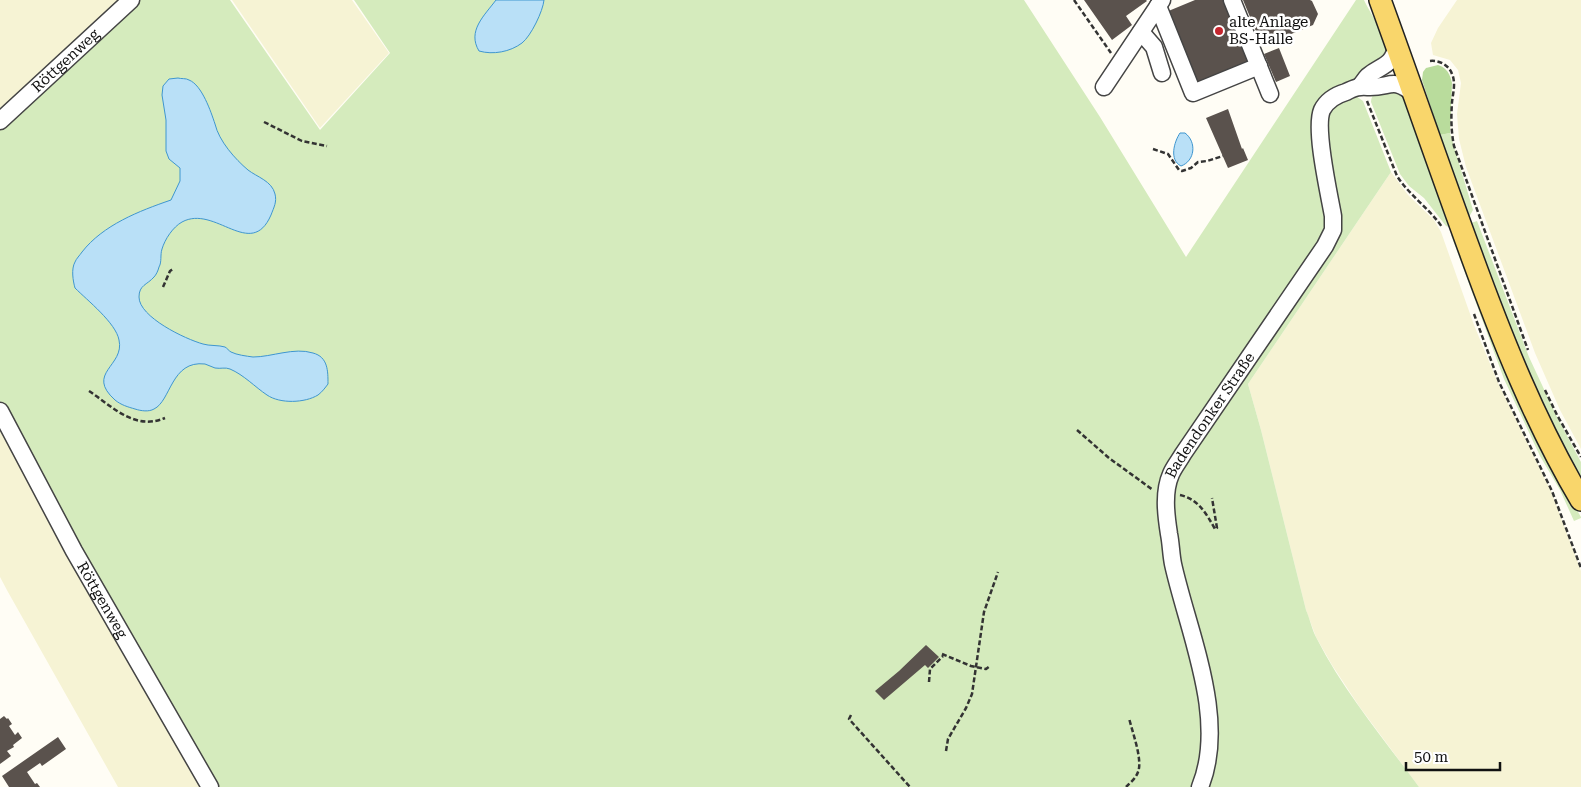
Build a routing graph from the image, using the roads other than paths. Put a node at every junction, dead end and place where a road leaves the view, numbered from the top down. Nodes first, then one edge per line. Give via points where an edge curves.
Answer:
1 (131, 0) edge
2 (1232, 0) edge
3 (1380, 0) edge
4 (1160, 3) edge
5 (1141, 32) junction
6 (1397, 46) junction
7 (1259, 66) junction
8 (1162, 73) dead end
9 (1360, 86) junction
10 (1104, 87) dead end
11 (1270, 94) dead end
12 (1414, 94) junction
13 (0, 121) edge
14 (0, 411) edge
15 (1581, 500) edge
16 (210, 787) edge
17 (1200, 787) edge

1 - 13 street, Röttgenweg
2 - 7 street
3 - 6 main road
4 - 5 street
4 - 7 street via 1182,76 1193,93
5 - 8 street via 1154,47
5 - 10 street
6 - 9 street, Badendonker Straße via 1386,66
6 - 12 main road
7 - 11 street
9 - 12 street, Badendonker Straße via 1393,83 1403,85
9 - 17 street, Badendonker Straße via 1328,101 1320,116 1333,230 1183,454 1171,474 1166,494 1173,564 1197,650 1208,714 1210,747
12 - 15 main road via 1513,366 1557,460
14 - 16 street, Röttgenweg via 74,551

